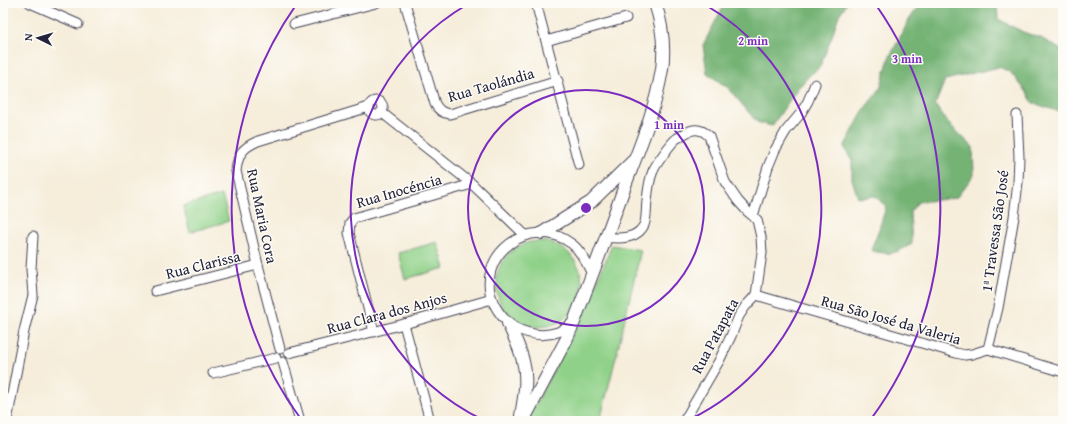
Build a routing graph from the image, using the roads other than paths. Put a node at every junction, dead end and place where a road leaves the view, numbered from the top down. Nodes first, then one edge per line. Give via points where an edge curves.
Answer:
1 (30, 3) edge
2 (376, 3) edge
3 (405, 3) edge
4 (536, 3) edge
5 (655, 3) edge
6 (626, 18) dead end
7 (78, 24) dead end
8 (294, 24) dead end
9 (546, 41) junction
10 (558, 81) junction
11 (815, 84) dead end
12 (1017, 115) dead end
13 (635, 159) junction
14 (579, 165) dead end
15 (472, 184) junction
16 (753, 216) junction
17 (542, 233) junction
18 (525, 235) junction
19 (33, 236) dead end
20 (606, 237) junction
21 (258, 266) junction
22 (592, 274) junction
23 (155, 291) dead end
24 (756, 295) junction
25 (492, 299) junction
26 (574, 322) junction
27 (508, 323) junction
28 (404, 324) junction
29 (374, 332) junction
30 (280, 349) junction
31 (988, 349) junction
32 (289, 353) junction
33 (279, 360) junction
34 (1063, 372) edge
35 (213, 373) dead end
36 (7, 421) edge
37 (300, 421) edge
38 (430, 421) edge
39 (522, 421) edge
40 (684, 421) edge

1 - 7 street
2 - 8 street
3 - 10 street, Rua Taolándia via 435,104 441,111 450,114
4 - 9 street
5 - 13 street via 663,45 662,68 658,90
6 - 9 street
9 - 10 street
10 - 14 street
11 - 16 street via 808,101 775,150
12 - 31 street, 1ª Travessa São José via 1019,164 1014,217
13 - 17 street via 591,202
13 - 20 street
15 - 18 street
15 - 21 street, Rua Maria Cora via 381,112 377,115 371,113 369,107 258,141 248,145 242,152 236,171
15 - 29 street, Rua Inocéncia via 354,218 350,223 349,234
16 - 20 street, Rua Patapata via 738,201 725,182 709,136 696,129 676,139 653,171 644,225 639,231 625,238
16 - 24 street, Rua Patapata via 759,228 762,253
17 - 18 street
17 - 22 street via 558,236 572,244 584,257
18 - 25 street via 503,249 495,260 491,273
19 - 36 street via 33,295
20 - 22 street
21 - 23 street, Rua Clarissa
21 - 30 street, Rua Maria Cora
22 - 26 street
24 - 31 street, Rua São José da Valeria via 964,355
24 - 40 street, Rua Patapata via 739,316 719,361
25 - 27 street via 498,312
25 - 28 street, Rua Clara dos Anjos
26 - 27 street via 558,332 540,335 523,332
26 - 39 street
27 - 39 street via 523,362 525,376
28 - 29 street, Rua Clara dos Anjos
28 - 38 street
29 - 32 street, Rua Clara dos Anjos
30 - 32 street via 285,348
30 - 33 street via 276,352
31 - 34 street
32 - 33 street via 288,360
33 - 35 street
33 - 37 street

